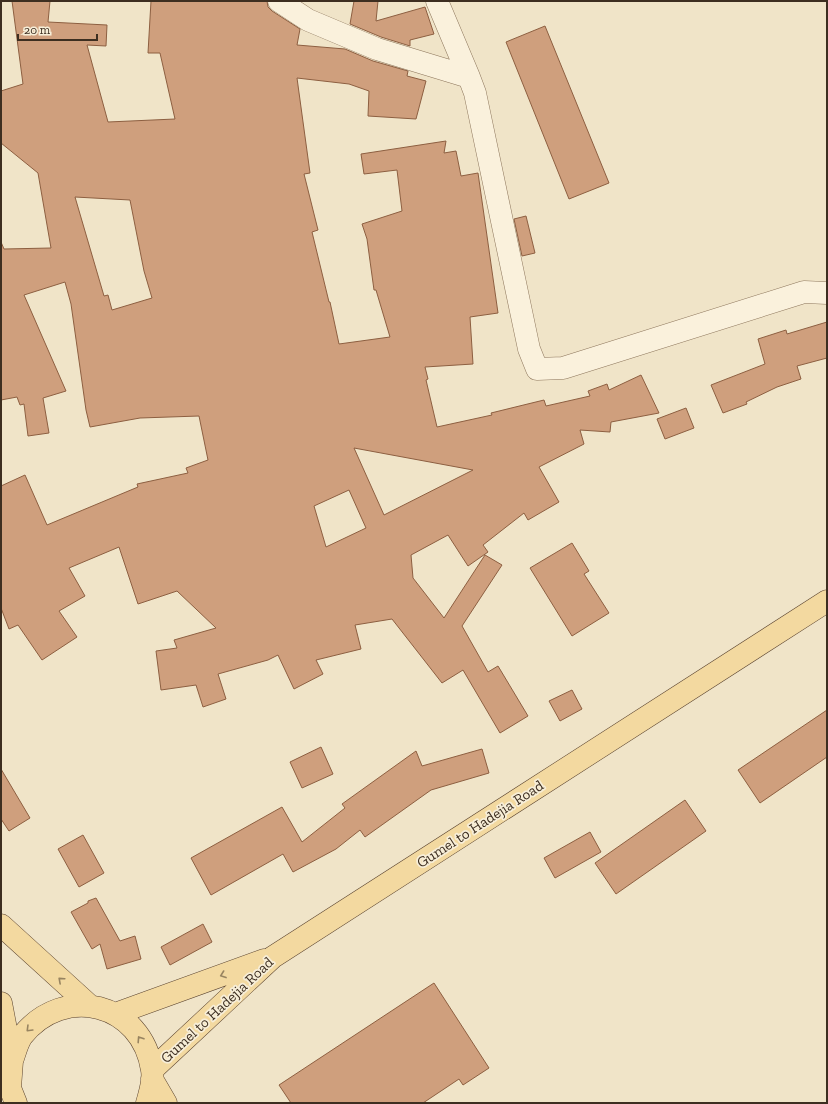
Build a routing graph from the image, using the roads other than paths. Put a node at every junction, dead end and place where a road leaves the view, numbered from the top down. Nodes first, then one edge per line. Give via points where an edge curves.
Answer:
1 (279, 1) edge
2 (437, 1) edge
3 (469, 77) junction
4 (827, 293) edge
5 (827, 601) edge
6 (1, 925) edge
7 (273, 957) junction
8 (1, 1003) edge
9 (90, 1006) junction
10 (115, 1014) junction
11 (12, 1061) junction
12 (152, 1075) junction
13 (9, 1098) edge
14 (147, 1103) edge
15 (166, 1103) edge

1 - 3 street via 308,20 377,49
2 - 3 street
3 - 4 street via 475,93 529,349 537,369 563,368 804,292
5 - 7 main road, Gumel to Hadejia Road
9 -> 6 main road
7 -> 10 main road
7 - 12 main road, Gumel to Hadejia Road
8 - 11 main road
9 - 10 main road
9 -> 11 main road via 64,1007 40,1018 22,1037
12 -> 10 main road via 142,1041 133,1028
11 - 13 main road
12 - 14 main road
12 - 15 main road

